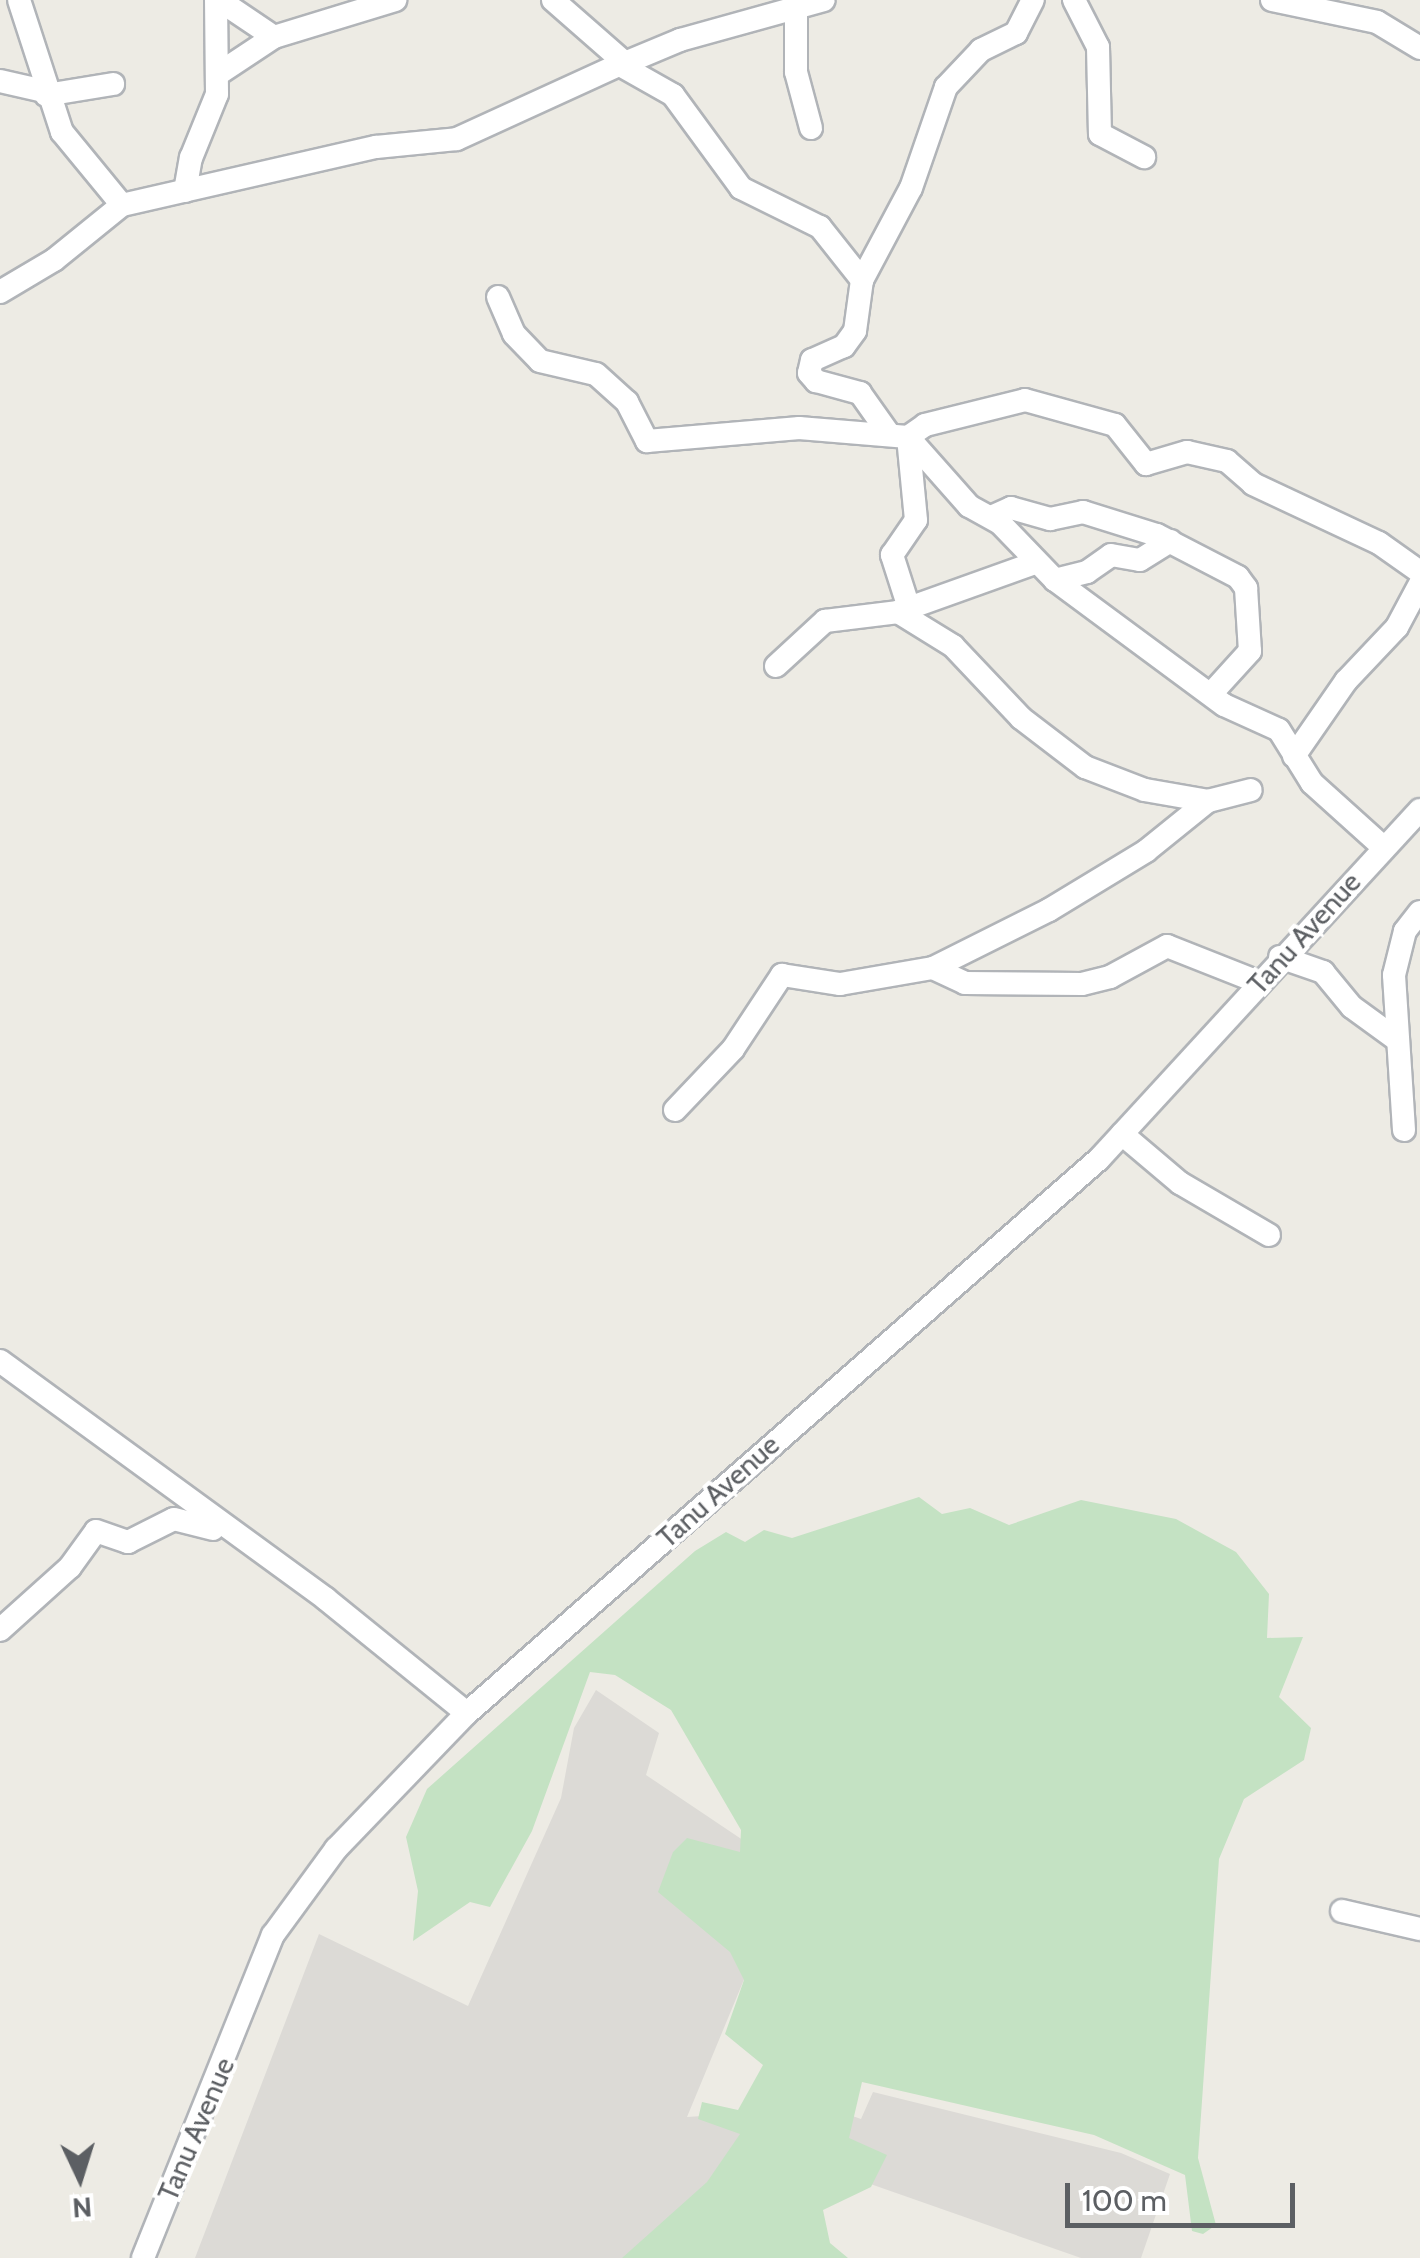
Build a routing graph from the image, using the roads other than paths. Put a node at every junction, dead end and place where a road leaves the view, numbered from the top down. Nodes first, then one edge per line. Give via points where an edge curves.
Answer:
1 (19, 0) edge
2 (218, 0) edge
3 (395, 0) edge
4 (553, 0) edge
5 (824, 0) edge
6 (1033, 0) edge
7 (1074, 0) edge
8 (1272, 0) edge
9 (796, 8) junction
10 (274, 37) junction
11 (1420, 48) edge
12 (621, 64) junction
13 (218, 74) junction
14 (0, 81) edge
15 (113, 84) dead end
16 (45, 93) junction
17 (811, 128) dead end
18 (1144, 157) dead end
19 (185, 191) junction
20 (122, 205) junction
21 (862, 280) junction
22 (0, 292) edge
23 (498, 297) dead end
24 (899, 435) junction
25 (991, 517) junction
26 (1171, 541) junction
27 (1035, 563) junction
28 (1420, 572) edge
29 (1055, 580) junction
30 (1420, 584) edge
31 (903, 610) junction
32 (776, 666) dead end
33 (1211, 694) junction
34 (1294, 756) junction
35 (1251, 790) dead end
36 (1208, 801) junction
37 (1420, 810) edge
38 (1383, 847) junction
39 (1420, 912) edge
40 (1280, 957) junction
41 (934, 968) junction
42 (1258, 982) junction
43 (1396, 1039) junction
44 (674, 1110) dead end
45 (1404, 1130) dead end
46 (1122, 1134) junction
47 (1269, 1234) dead end
48 (0, 1361) edge
49 (236, 1536) junction
50 (0, 1630) edge
51 (467, 1713) junction
52 (1342, 1911) dead end
53 (1420, 1929) edge
54 (143, 2258) edge

1 - 16 street
2 - 10 street
2 - 13 street
3 - 10 street
4 - 12 street
5 - 9 street
6 - 21 street via 1016,33 981,50 943,92 939,122 912,188
7 - 18 street via 1098,48 1100,134
8 - 11 street via 1377,22
9 - 12 street
9 - 17 street via 796,72
10 - 13 street
12 - 19 street via 458,139 376,146
12 - 21 street via 673,94 741,188 820,227
13 - 19 street
14 - 16 street
15 - 16 street
16 - 20 street via 74,151
19 - 20 street
20 - 22 street
21 - 24 street via 855,331 844,346 815,357 809,369 816,381 860,392
23 - 24 street via 514,334 540,362 596,374 627,402 647,441 799,428
24 - 25 street via 969,506
24 - 28 street via 1024,400 1049,404 1114,425 1142,462 1186,452 1227,461 1253,484 1379,544
24 - 31 street via 916,520 892,556
25 - 26 street via 1012,508 1050,519 1083,512
25 - 27 street
26 - 29 street via 1140,560 1112,555 1087,572
26 - 33 street via 1232,573 1246,588 1250,651
27 - 29 street
27 - 31 street
29 - 33 street
30 - 34 street via 1397,626 1346,680
31 - 32 street via 826,621
31 - 36 street via 953,646 1021,718 1085,766 1146,790
33 - 34 street via 1278,730
34 - 38 street via 1312,783
35 - 36 street
36 - 41 street via 1146,852
37 - 38 street, Tanu Avenue
38 - 40 street, Tanu Avenue
39 - 43 street via 1396,958
40 - 42 street, Tanu Avenue
40 - 43 street via 1323,972 1352,1007
41 - 42 street via 966,983 1082,984 1120,973 1167,946
41 - 44 street via 852,983 782,975 733,1049
42 - 46 street, Tanu Avenue
43 - 45 street
46 - 47 street via 1180,1183
46 - 51 street, Tanu Avenue via 1029,1225
48 - 49 street
49 - 50 street via 183,1518 128,1542 96,1531 70,1567
49 - 51 street
51 - 54 street, Tanu Avenue via 336,1849 273,1936
52 - 53 street

